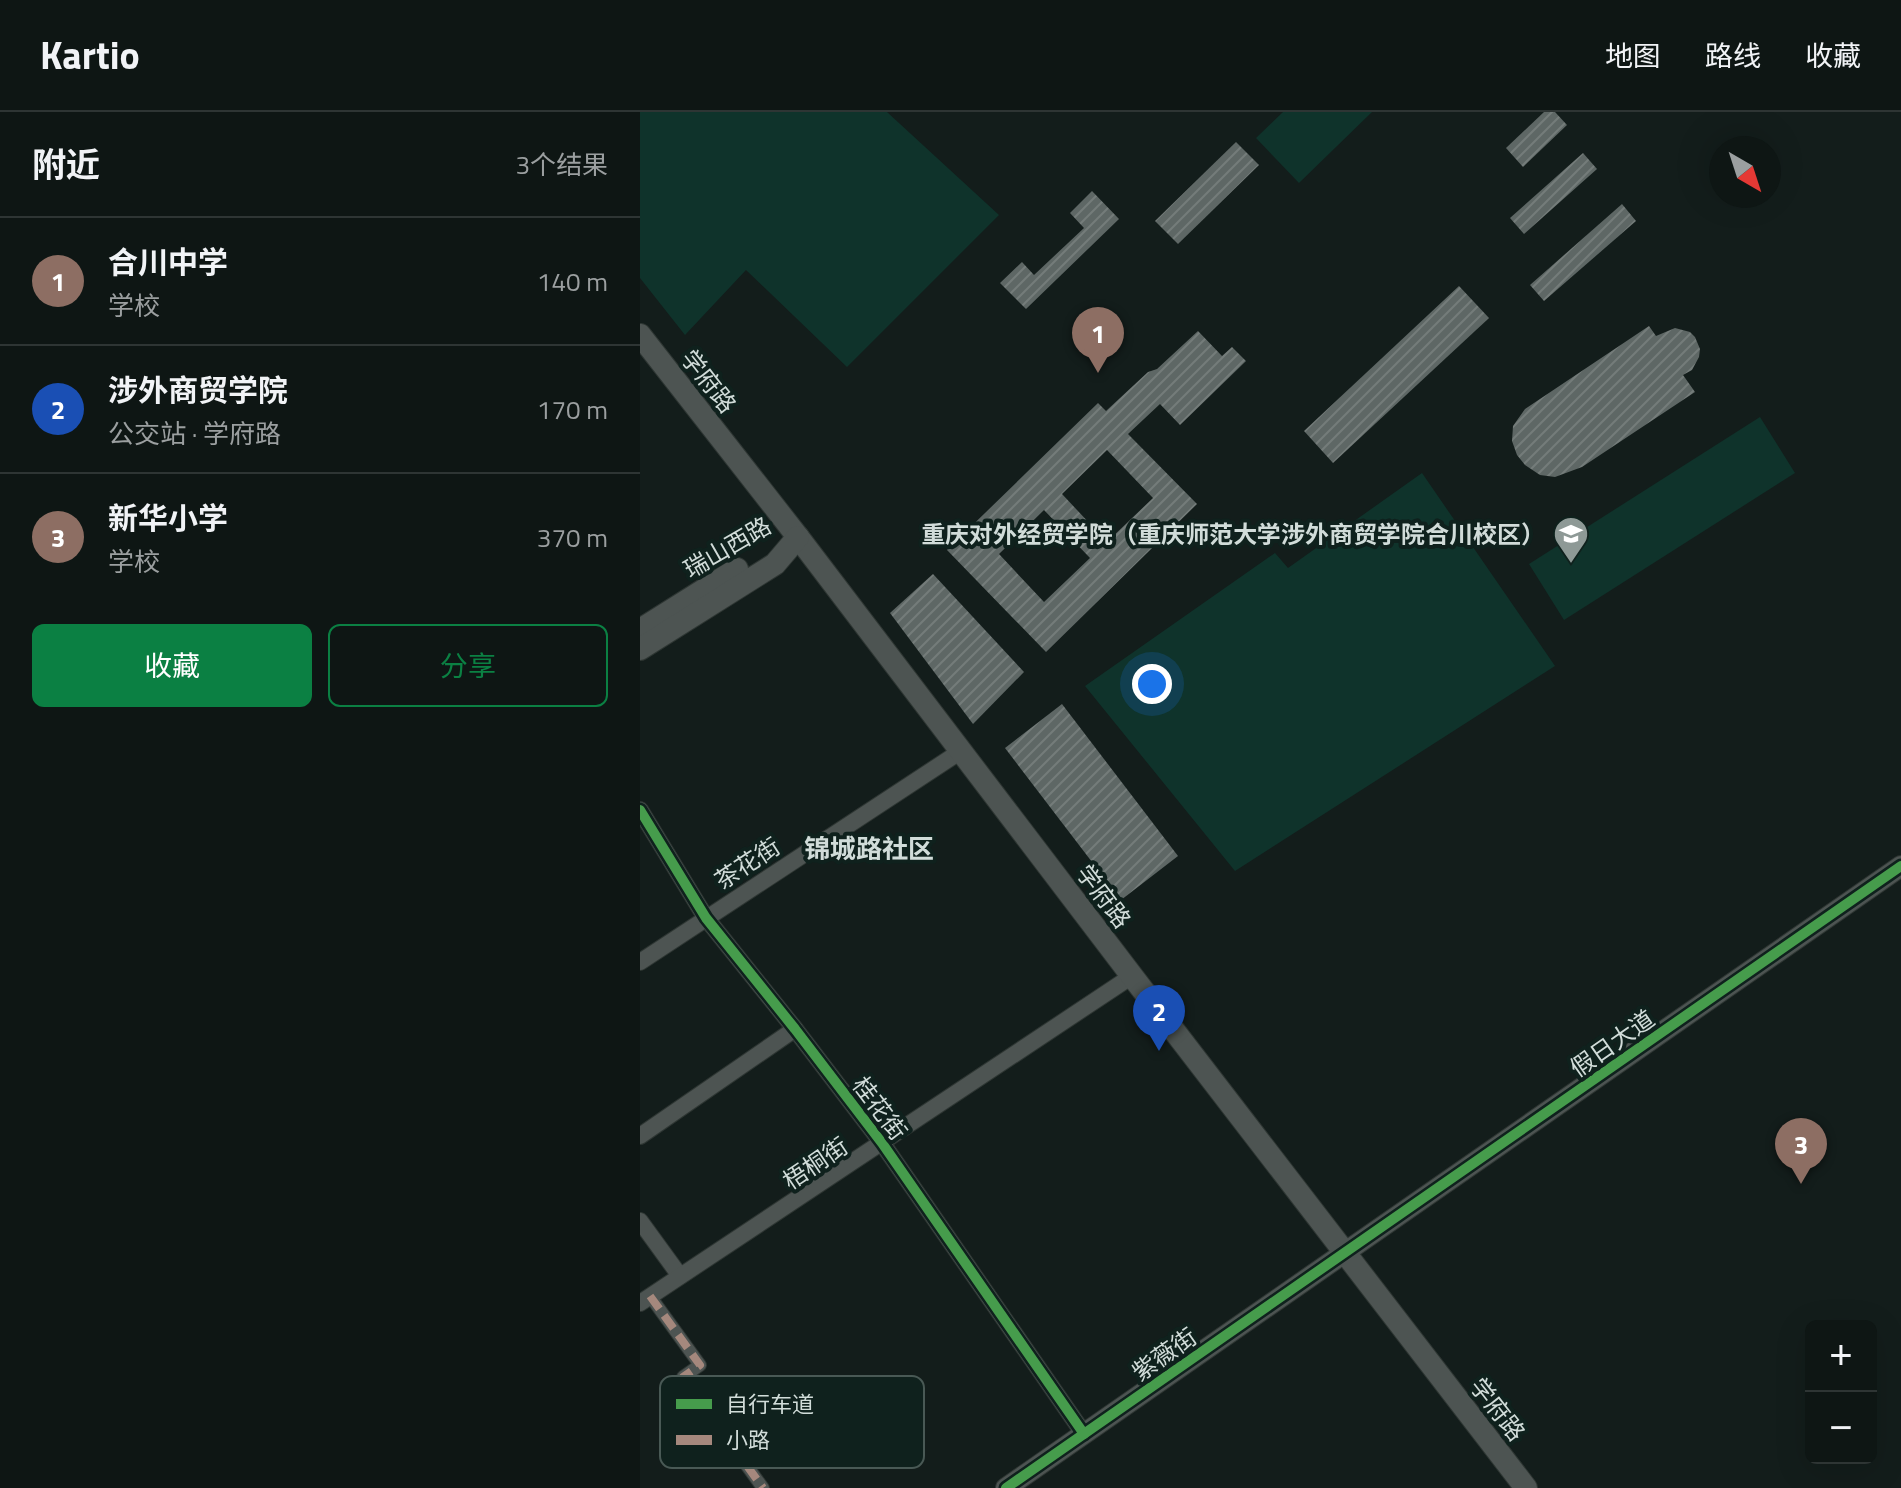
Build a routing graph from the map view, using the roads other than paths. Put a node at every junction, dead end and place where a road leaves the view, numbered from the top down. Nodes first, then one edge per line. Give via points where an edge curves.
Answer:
1 (640, 335) edge
2 (798, 537) junction
3 (640, 630) edge
4 (640, 649) edge
5 (961, 751) junction
6 (640, 810) edge
7 (1901, 866) edge
8 (706, 918) junction
9 (640, 962) edge
10 (1132, 976) junction
11 (795, 1029) junction
12 (640, 1136) edge
13 (882, 1143) junction
14 (640, 1221) edge
15 (1345, 1252) junction
16 (680, 1276) junction
17 (645, 1300) edge
18 (684, 1376) edge
19 (1084, 1434) junction
20 (749, 1468) edge
21 (763, 1488) edge
22 (1006, 1488) edge
23 (1526, 1488) edge

1 - 2 main road, 学府路
2 - 3 main road, 瑞山西路 via 766,551
2 - 4 main road, 瑞山西路 via 775,564
2 - 5 main road, 学府路
5 - 8 street, 茶花街
5 - 10 main road, 学府路
6 - 8 street, 桂花街
7 - 15 street, 假日大道
8 - 9 street, 茶花街
8 - 11 street, 桂花街
10 - 13 street, 梧桐街
10 - 15 main road, 学府路
11 - 12 street
11 - 13 street, 桂花街
13 - 16 street, 梧桐街
13 - 19 street, 桂花街
14 - 16 street
15 - 19 street, 紫薇街
15 - 23 main road, 学府路
16 - 17 street, 梧桐街
17 - 18 street via 700,1365
19 - 22 street, 紫薇街
20 - 21 street

